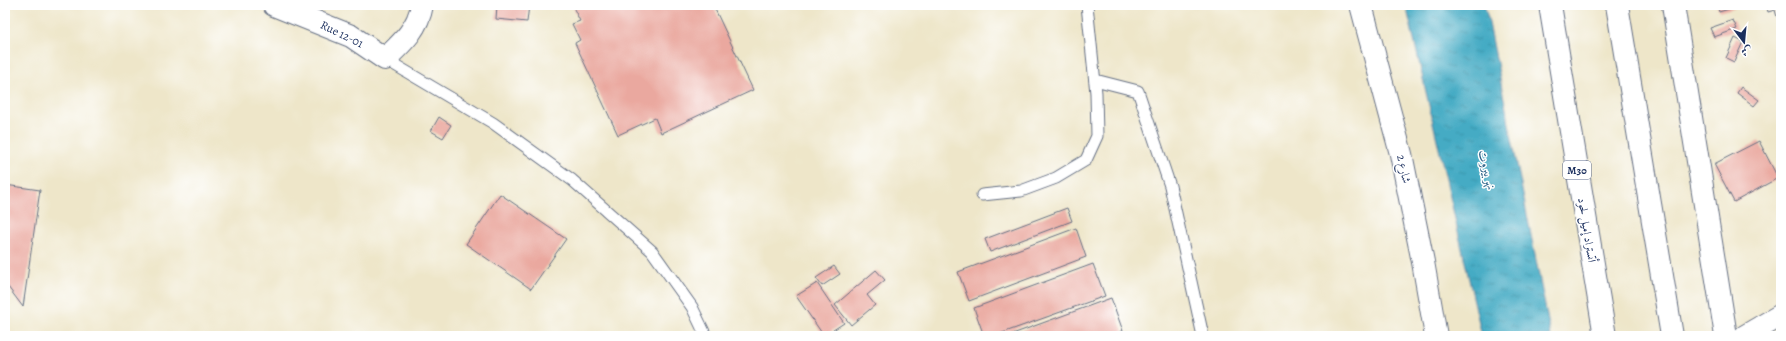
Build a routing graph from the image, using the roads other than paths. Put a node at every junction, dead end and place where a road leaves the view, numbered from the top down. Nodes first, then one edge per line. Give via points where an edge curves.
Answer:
1 (274, 5) edge
2 (422, 5) edge
3 (1087, 5) edge
4 (1361, 5) edge
5 (1550, 5) edge
6 (1617, 5) edge
7 (1673, 5) edge
8 (386, 59) junction
9 (1095, 80) junction
10 (982, 195) dead end
11 (1781, 315) edge
12 (706, 336) edge
13 (1203, 336) edge
14 (1436, 336) edge
15 (1605, 336) edge
16 (1672, 336) edge
17 (1726, 336) edge
18 (1745, 336) edge

1 - 8 main road, Rue 12-01 via 351,36
2 - 8 main road via 417,24
3 - 9 lane
4 - 14 main road, شارع 2 via 1401,154
5 - 15 main road, أتستراد إميل لحود / M30
6 - 16 main road
7 - 17 main road
8 - 12 lane via 493,123 572,180 652,251 692,307
9 - 10 lane via 1097,136 1086,160 1056,178 1021,191
9 - 13 lane via 1138,91 1170,186
11 - 18 main road

